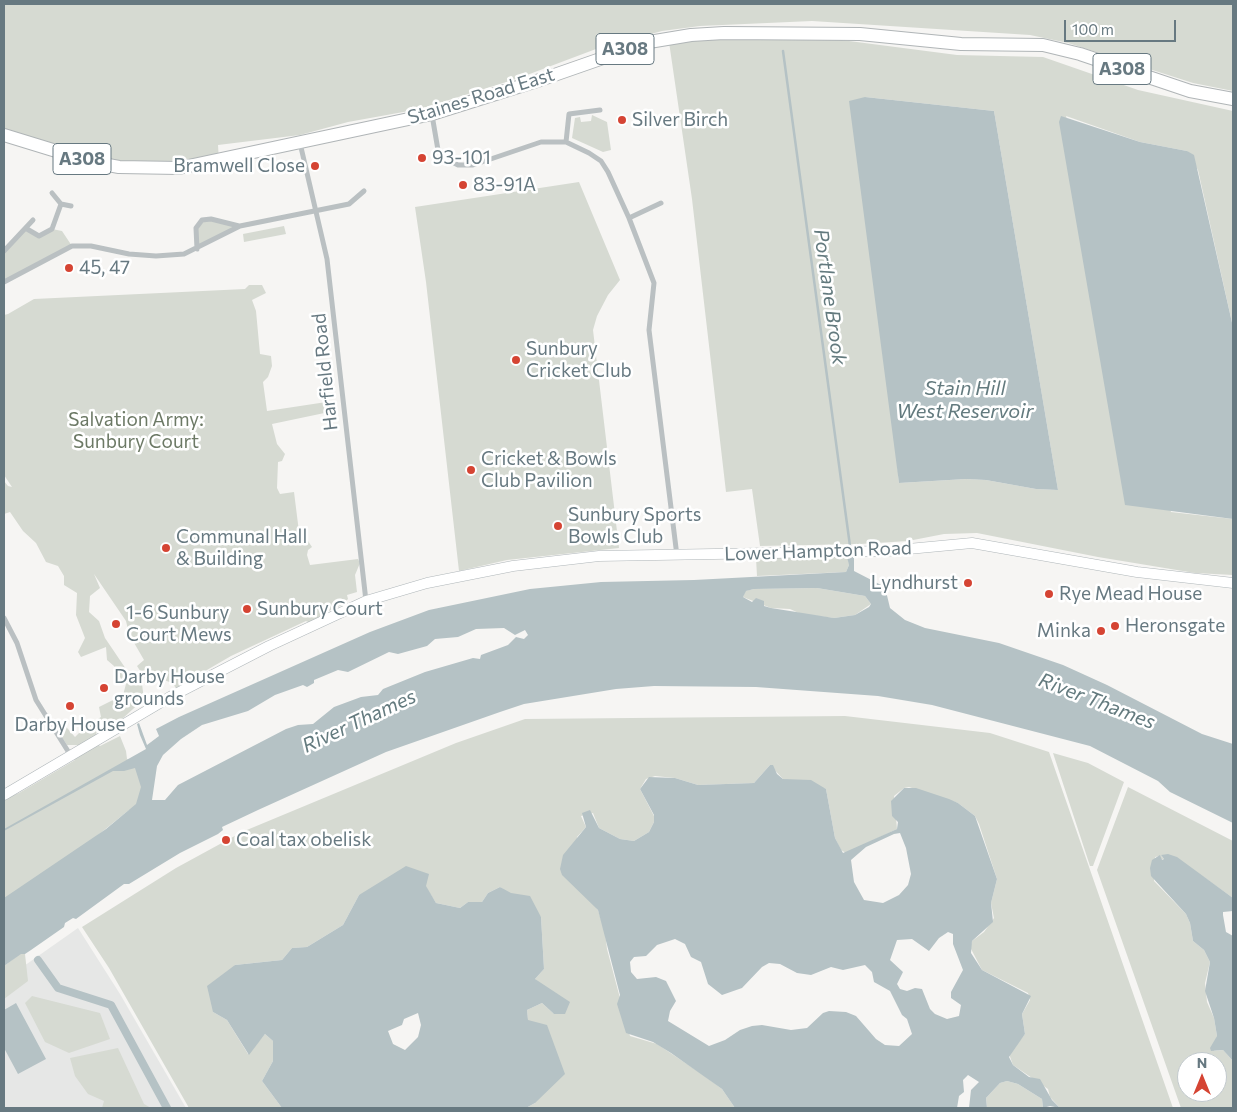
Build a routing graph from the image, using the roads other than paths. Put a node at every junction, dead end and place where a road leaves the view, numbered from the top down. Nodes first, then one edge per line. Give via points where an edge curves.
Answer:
1 (1233, 99) edge
2 (600, 110) dead end
3 (432, 114) junction
4 (4, 135) edge
5 (300, 142) junction
6 (566, 142) junction
7 (364, 191) dead end
8 (52, 193) dead end
9 (661, 203) dead end
10 (61, 204) junction
11 (71, 206) dead end
12 (318, 211) junction
13 (630, 218) junction
14 (33, 220) dead end
15 (240, 226) junction
16 (27, 229) junction
17 (197, 249) junction
18 (4, 251) edge
19 (4, 282) edge
20 (677, 556) junction
21 (1233, 583) edge
22 (366, 601) junction
23 (4, 618) edge
24 (71, 756) junction
25 (4, 795) edge

1 - 3 highway, Staines Road East / A308 via 1190,91 1043,45 961,44 850,34 733,33 676,37 630,47
2 - 6 street via 569,114
3 - 5 highway, Staines Road East / A308
3 - 6 street via 438,150 446,160 458,165 473,165 541,142
4 - 5 highway, Staines Road East / A308 via 92,162 142,169 195,166
5 - 12 street, Harfield Road
6 - 13 street via 600,162
7 - 12 street via 349,204
8 - 10 street
9 - 13 street
10 - 11 street
10 - 16 street via 52,229 39,236
12 - 15 street
12 - 22 street, Harfield Road via 333,308
13 - 20 street via 654,283 650,330
14 - 16 street
15 - 17 street
15 - 17 street via 202,220 196,228
16 - 18 street
17 - 19 street via 184,254 156,256 72,246
20 - 21 street, Lower Hampton Road via 901,550 972,543 1146,574
20 - 22 street, Lower Hampton Road via 599,556 513,566 427,583
22 - 24 street, Lower Hampton Road via 170,696
23 - 24 street via 17,642 36,700
24 - 25 street, Lower Hampton Road

